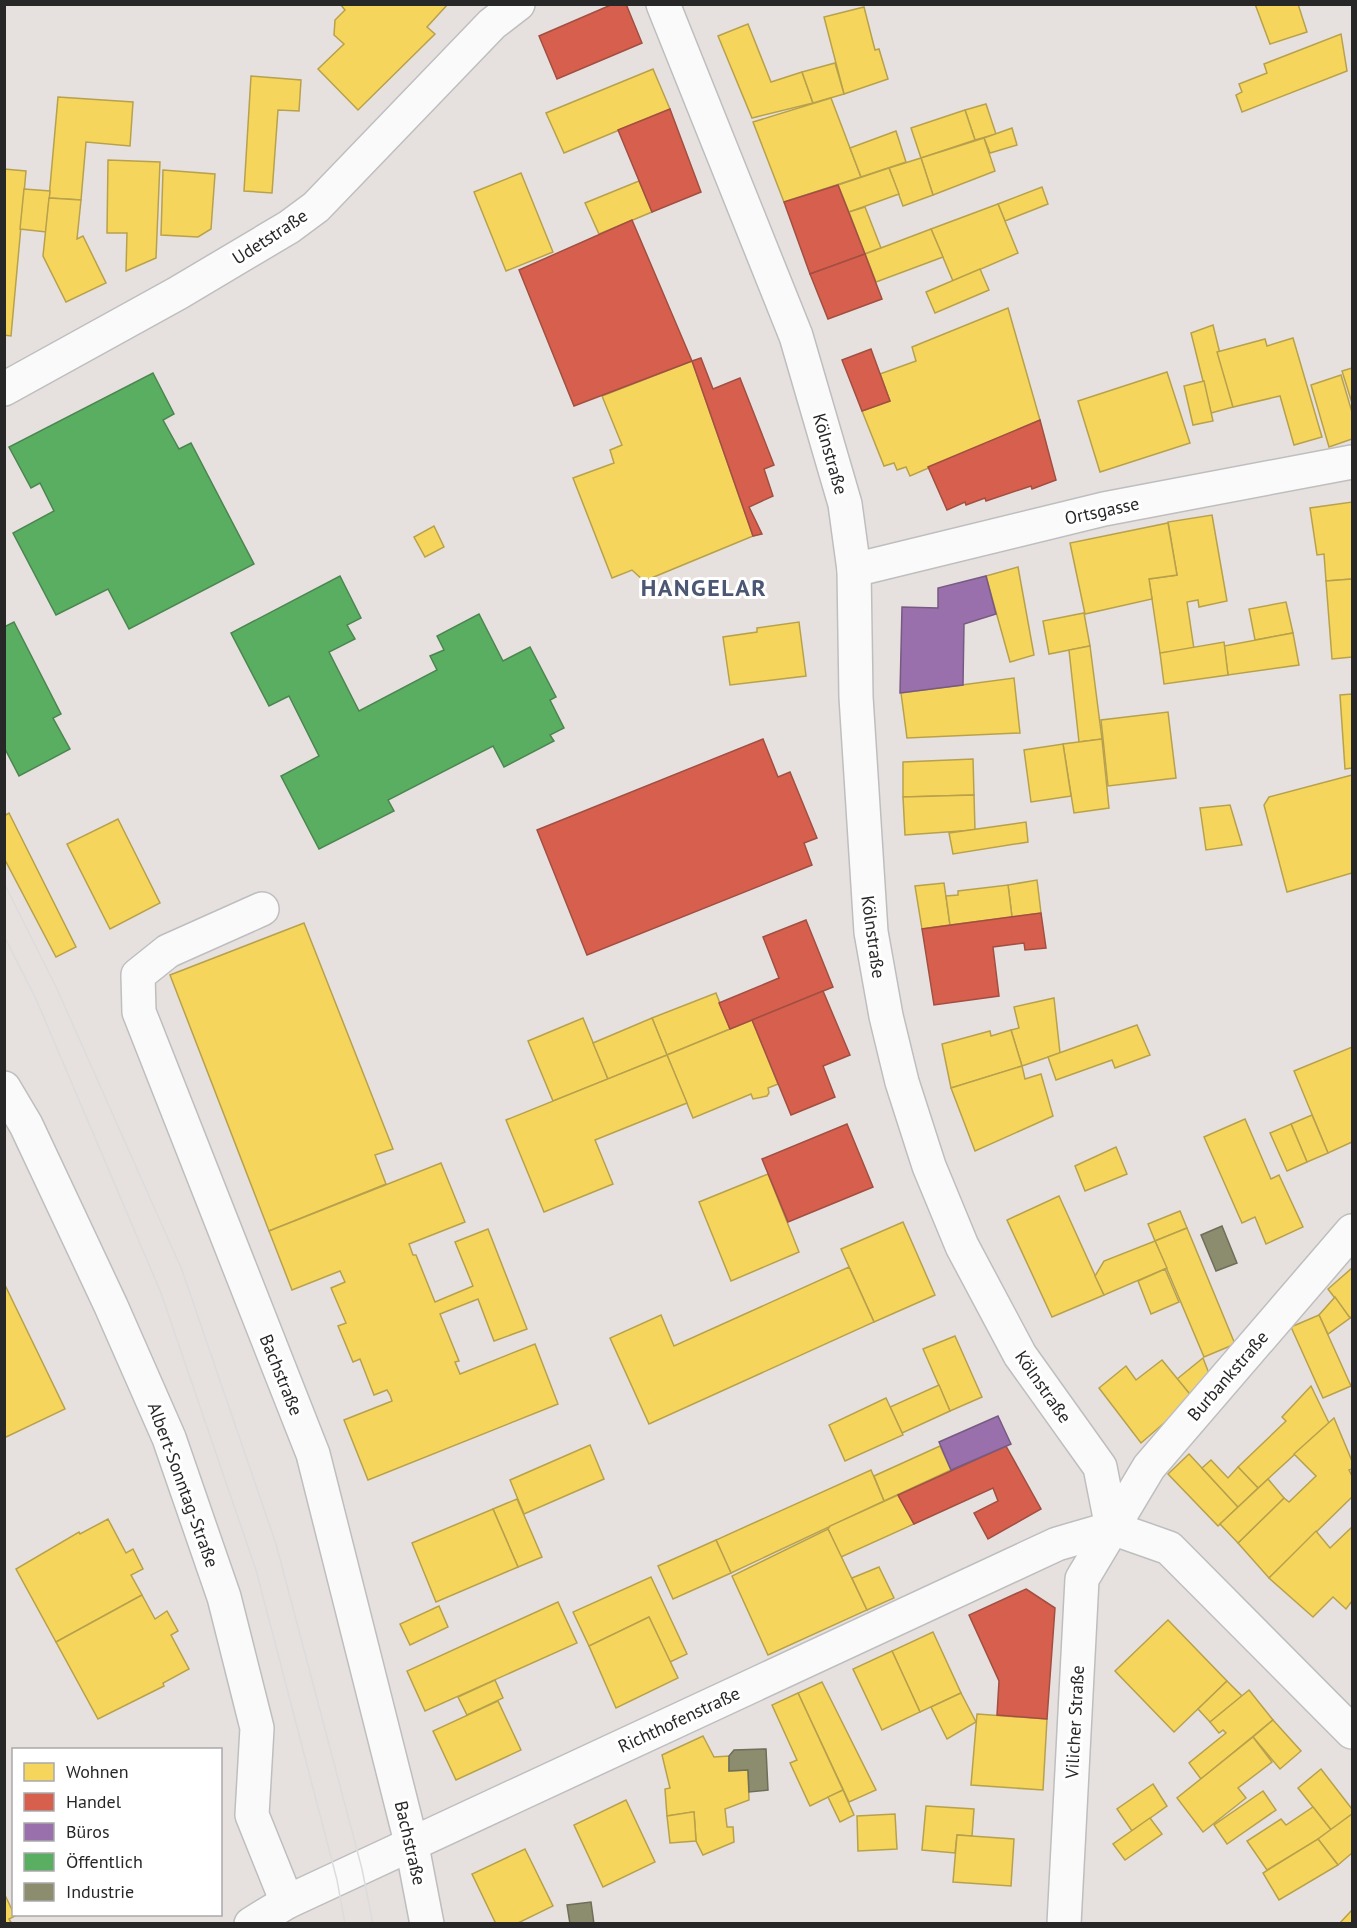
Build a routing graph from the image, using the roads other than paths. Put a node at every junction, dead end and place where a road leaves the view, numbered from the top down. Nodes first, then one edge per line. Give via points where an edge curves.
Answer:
1 (518, 4) edge
2 (663, 4) edge
3 (4, 389) edge
4 (1353, 462) edge
5 (854, 570) junction
6 (262, 909) dead end
7 (4, 1088) edge
8 (1353, 1231) edge
9 (1112, 1528) junction
10 (1353, 1732) edge
11 (412, 1846) junction
12 (287, 1902) junction
13 (250, 1923) edge
14 (427, 1923) edge
15 (1064, 1923) edge

1 - 3 street, Udetstraße via 492,24 316,207 290,227 178,294
2 - 5 street, Kölnstraße via 796,336 844,504
4 - 5 street, Ortsgasse via 1104,509
5 - 9 street, Kölnstraße via 865,874 885,1016 902,1082 929,1166 962,1246 1020,1355 1100,1467
6 - 11 street, Bachstraße via 168,951 138,975 139,1012 313,1454
7 - 12 street, Albert-Sonntag-Straße via 36,1146 169,1438 235,1641 257,1728 252,1815
8 - 9 street, Burbankstraße via 1149,1467
9 - 10 street via 1169,1548
9 - 11 street, Richthofenstraße via 1057,1544
9 - 15 street, Vilicher Straße via 1082,1579
11 - 12 street, Richthofenstraße
11 - 14 street, Bachstraße
12 - 13 street, Richthofenstraße

